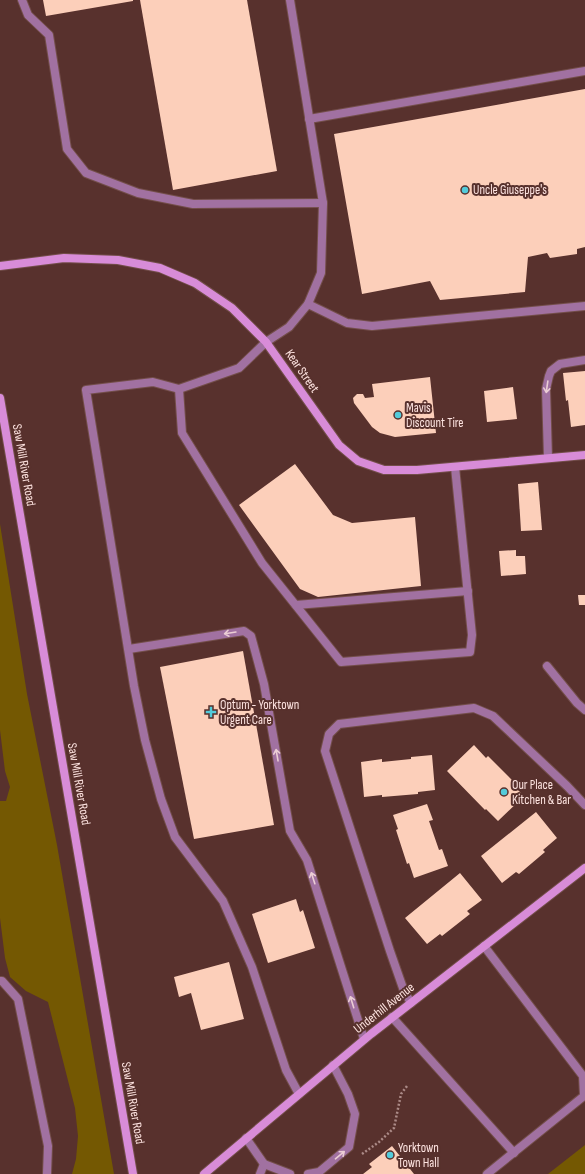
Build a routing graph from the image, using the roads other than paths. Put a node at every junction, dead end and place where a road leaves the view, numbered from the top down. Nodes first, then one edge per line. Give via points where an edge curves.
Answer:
1 (22, 0) edge
2 (290, 0) edge
3 (585, 71) edge
4 (309, 119) junction
5 (323, 204) junction
6 (0, 266) edge
7 (308, 304) junction
8 (585, 306) edge
9 (266, 342) junction
10 (585, 360) edge
11 (179, 389) junction
12 (0, 398) edge
13 (585, 455) edge
14 (548, 458) junction
15 (455, 467) junction
16 (468, 591) junction
17 (296, 605) junction
18 (129, 649) junction
19 (547, 666) dead end
20 (585, 710) edge
21 (585, 805) edge
22 (585, 868) edge
23 (484, 946) junction
24 (0, 981) edge
25 (411, 1003) junction
26 (392, 1018) junction
27 (364, 1039) junction
28 (333, 1065) junction
29 (299, 1094) junction
30 (246, 1138) junction
31 (514, 1153) junction
32 (264, 1164) junction
33 (47, 1174) edge
34 (134, 1174) edge
35 (204, 1174) edge
36 (260, 1174) edge
37 (290, 1174) edge
38 (308, 1174) edge
39 (487, 1174) edge

1 - 5 lane via 28,15 49,35 68,149 86,173 138,193 193,204
2 - 4 lane
3 - 4 lane
4 - 5 lane
5 - 7 lane via 321,273
6 - 9 street, Kear Street via 64,258 118,260 160,268 208,291 232,308
7 - 8 lane via 347,323 372,326
7 - 9 lane via 289,327
9 - 11 lane via 239,368
9 - 15 street, Kear Street via 339,445 358,461 384,470
10 -> 14 lane via 560,364 549,376 546,390
11 - 17 lane via 182,433 262,563
11 - 18 lane via 154,382 86,390
12 - 34 street, Saw Mill River Road
13 - 14 street, Kear Street
14 - 15 street, Kear Street
15 - 16 lane
16 - 17 lane
16 - 17 lane via 472,635 470,652 340,662
27 -> 18 lane via 307,860 290,831 264,684 251,636 244,631
18 - 29 lane via 145,740 161,799 175,837 223,901 252,967 286,1070
19 - 20 lane via 577,704
21 - 25 lane via 493,716 474,708 339,724 329,734 325,751 390,951
22 - 23 street, Underhill Avenue
23 - 25 street, Underhill Avenue
23 - 31 lane via 583,1076 584,1096
24 - 33 lane via 18,999 48,1146
25 - 26 street, Underhill Avenue
26 - 27 street, Underhill Avenue
26 - 31 lane
27 - 28 street, Underhill Avenue
28 - 29 street, Underhill Avenue
38 -> 28 lane via 319,1172 349,1147 355,1114
29 - 30 street, Underhill Avenue
30 - 32 lane
30 - 35 street, Underhill Avenue
31 - 39 lane
32 - 36 lane
32 - 37 lane

